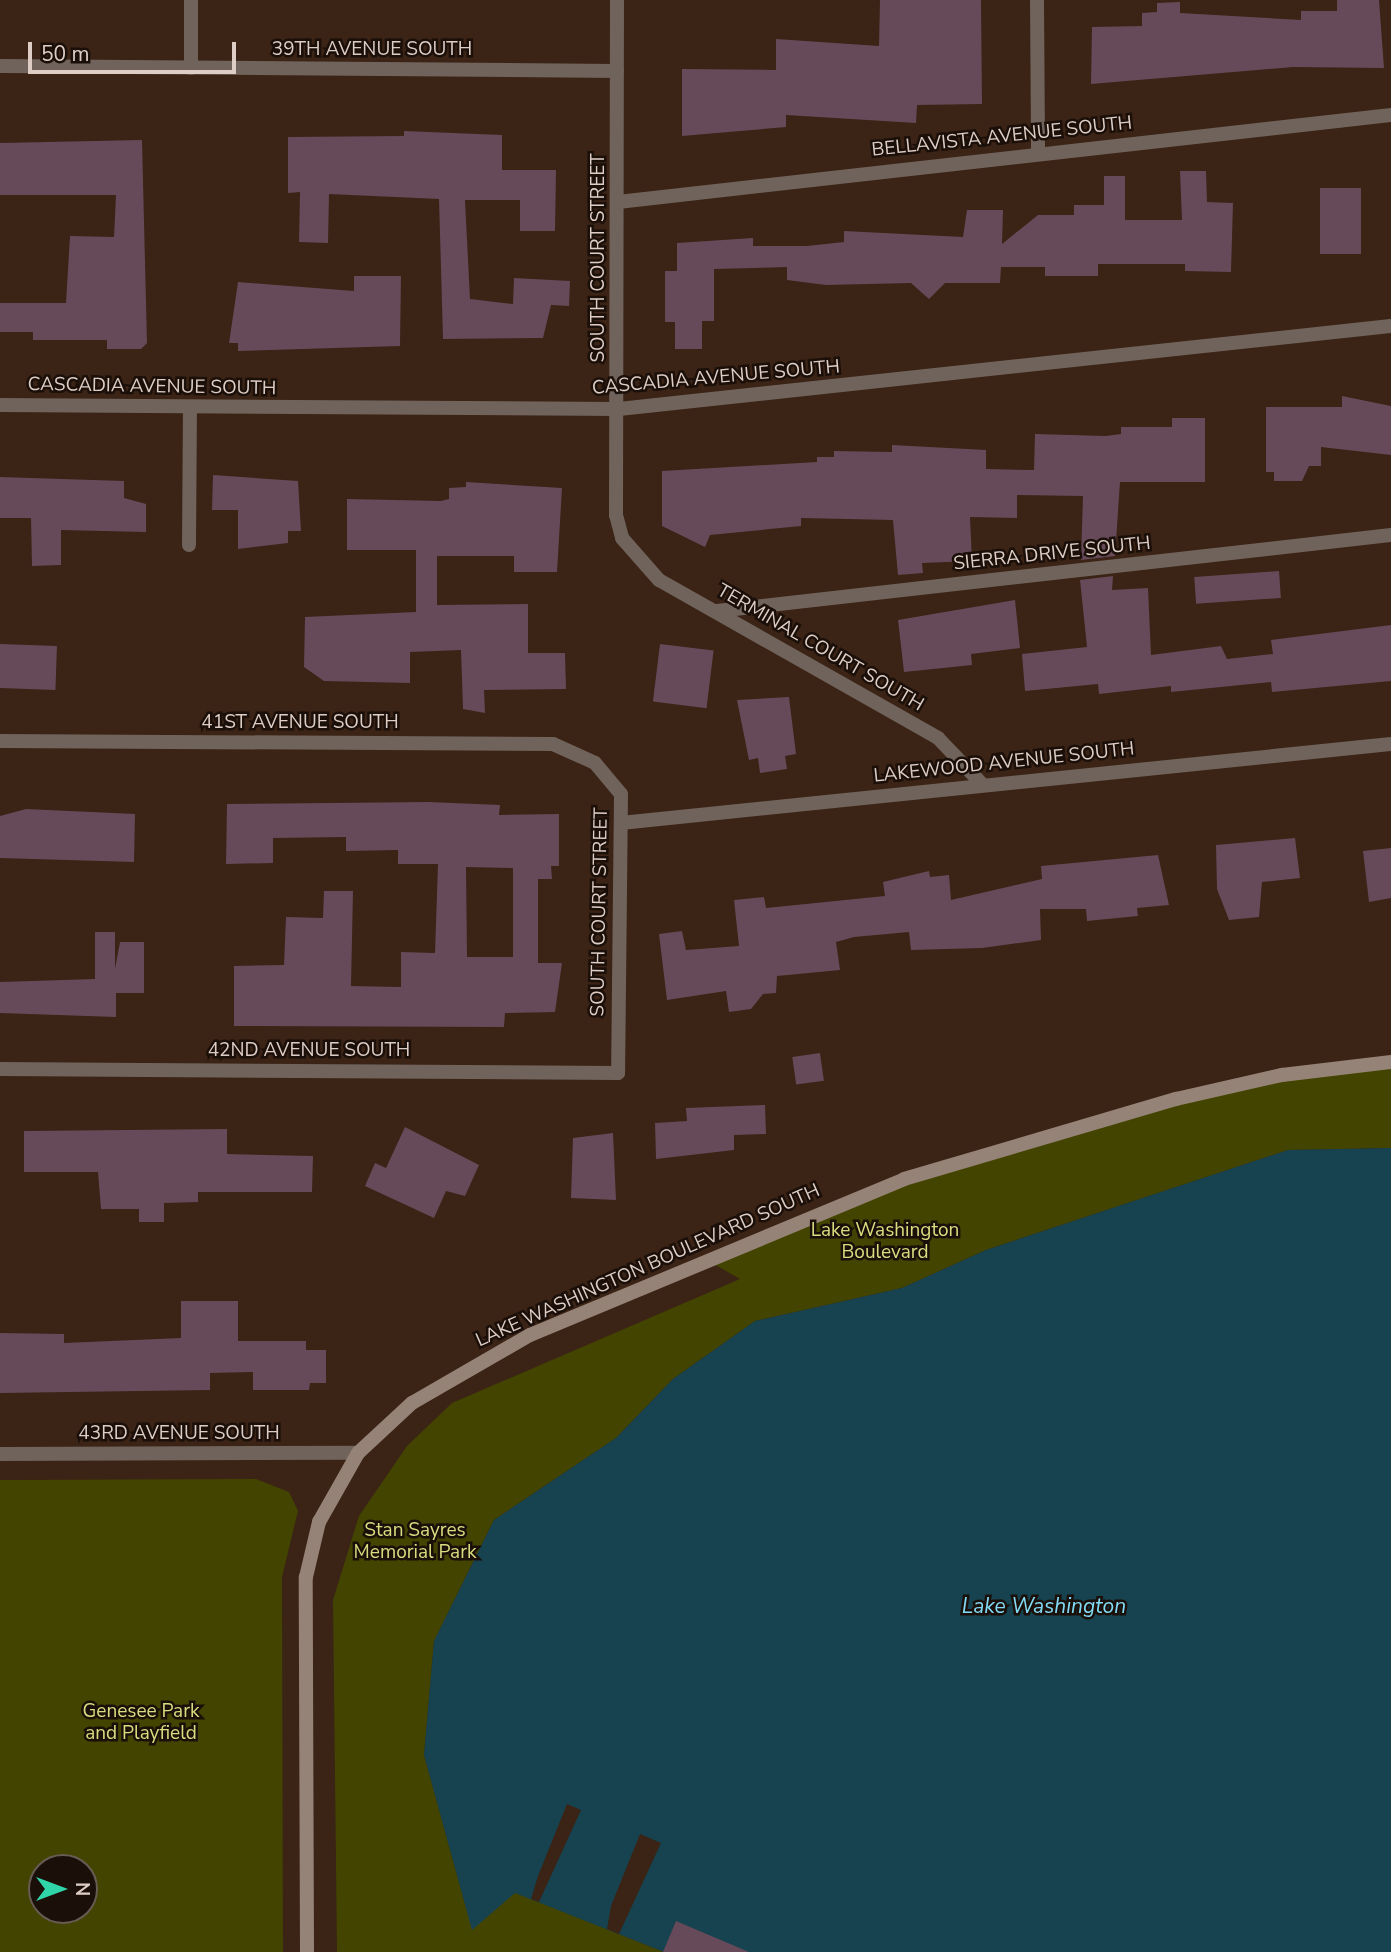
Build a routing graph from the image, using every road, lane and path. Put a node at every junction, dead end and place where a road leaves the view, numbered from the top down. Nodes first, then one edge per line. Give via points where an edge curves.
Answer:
1 (191, 0) edge
2 (617, 0) edge
3 (1037, 0) edge
4 (0, 66) edge
5 (191, 68) junction
6 (617, 71) junction
7 (1391, 115) edge
8 (1038, 151) junction
9 (618, 202) junction
10 (1391, 326) edge
11 (0, 405) edge
12 (190, 407) junction
13 (619, 409) junction
14 (1391, 535) edge
15 (189, 545) dead end
16 (632, 555) joint
17 (717, 611) junction
18 (0, 741) edge
19 (1391, 744) edge
20 (595, 763) joint
21 (982, 784) junction
22 (621, 823) junction
23 (1391, 1062) edge
24 (0, 1069) edge
25 (618, 1073) joint
26 (358, 1453) junction
27 (0, 1454) edge
28 (307, 1952) edge

1 - 5 street
2 - 6 street, SOUTH COURT STREET
3 - 8 street
4 - 5 street, 39TH AVENUE SOUTH
5 - 6 street, 39TH AVENUE SOUTH
6 - 9 street, SOUTH COURT STREET
7 - 8 street, BELLAVISTA AVENUE SOUTH
8 - 9 street, BELLAVISTA AVENUE SOUTH
9 - 13 street, SOUTH COURT STREET
10 - 13 street, CASCADIA AVENUE SOUTH
11 - 12 street, CASCADIA AVENUE SOUTH
12 - 13 street, CASCADIA AVENUE SOUTH
12 - 15 street
13 - 16 street, SOUTH COURT STREET via 617,514
14 - 17 street, SIERRA DRIVE SOUTH
16 - 17 street, TERMINAL COURT SOUTH via 659,580
17 - 21 street, TERMINAL COURT SOUTH via 938,738
18 - 20 street, 41ST AVENUE SOUTH via 553,744
19 - 21 street, LAKEWOOD AVENUE SOUTH
20 - 22 street, SOUTH COURT STREET via 621,794
21 - 22 street, LAKEWOOD AVENUE SOUTH
22 - 25 street, SOUTH COURT STREET
23 - 26 main road, LAKE WASHINGTON BOULEVARD SOUTH via 1282,1075 1177,1099 892,1184 479,1360 412,1403
24 - 25 street, 42ND AVENUE SOUTH
26 - 27 street, 43RD AVENUE SOUTH
26 - 28 main road, LAKE WASHINGTON BOULEVARD SOUTH via 320,1522 306,1577

